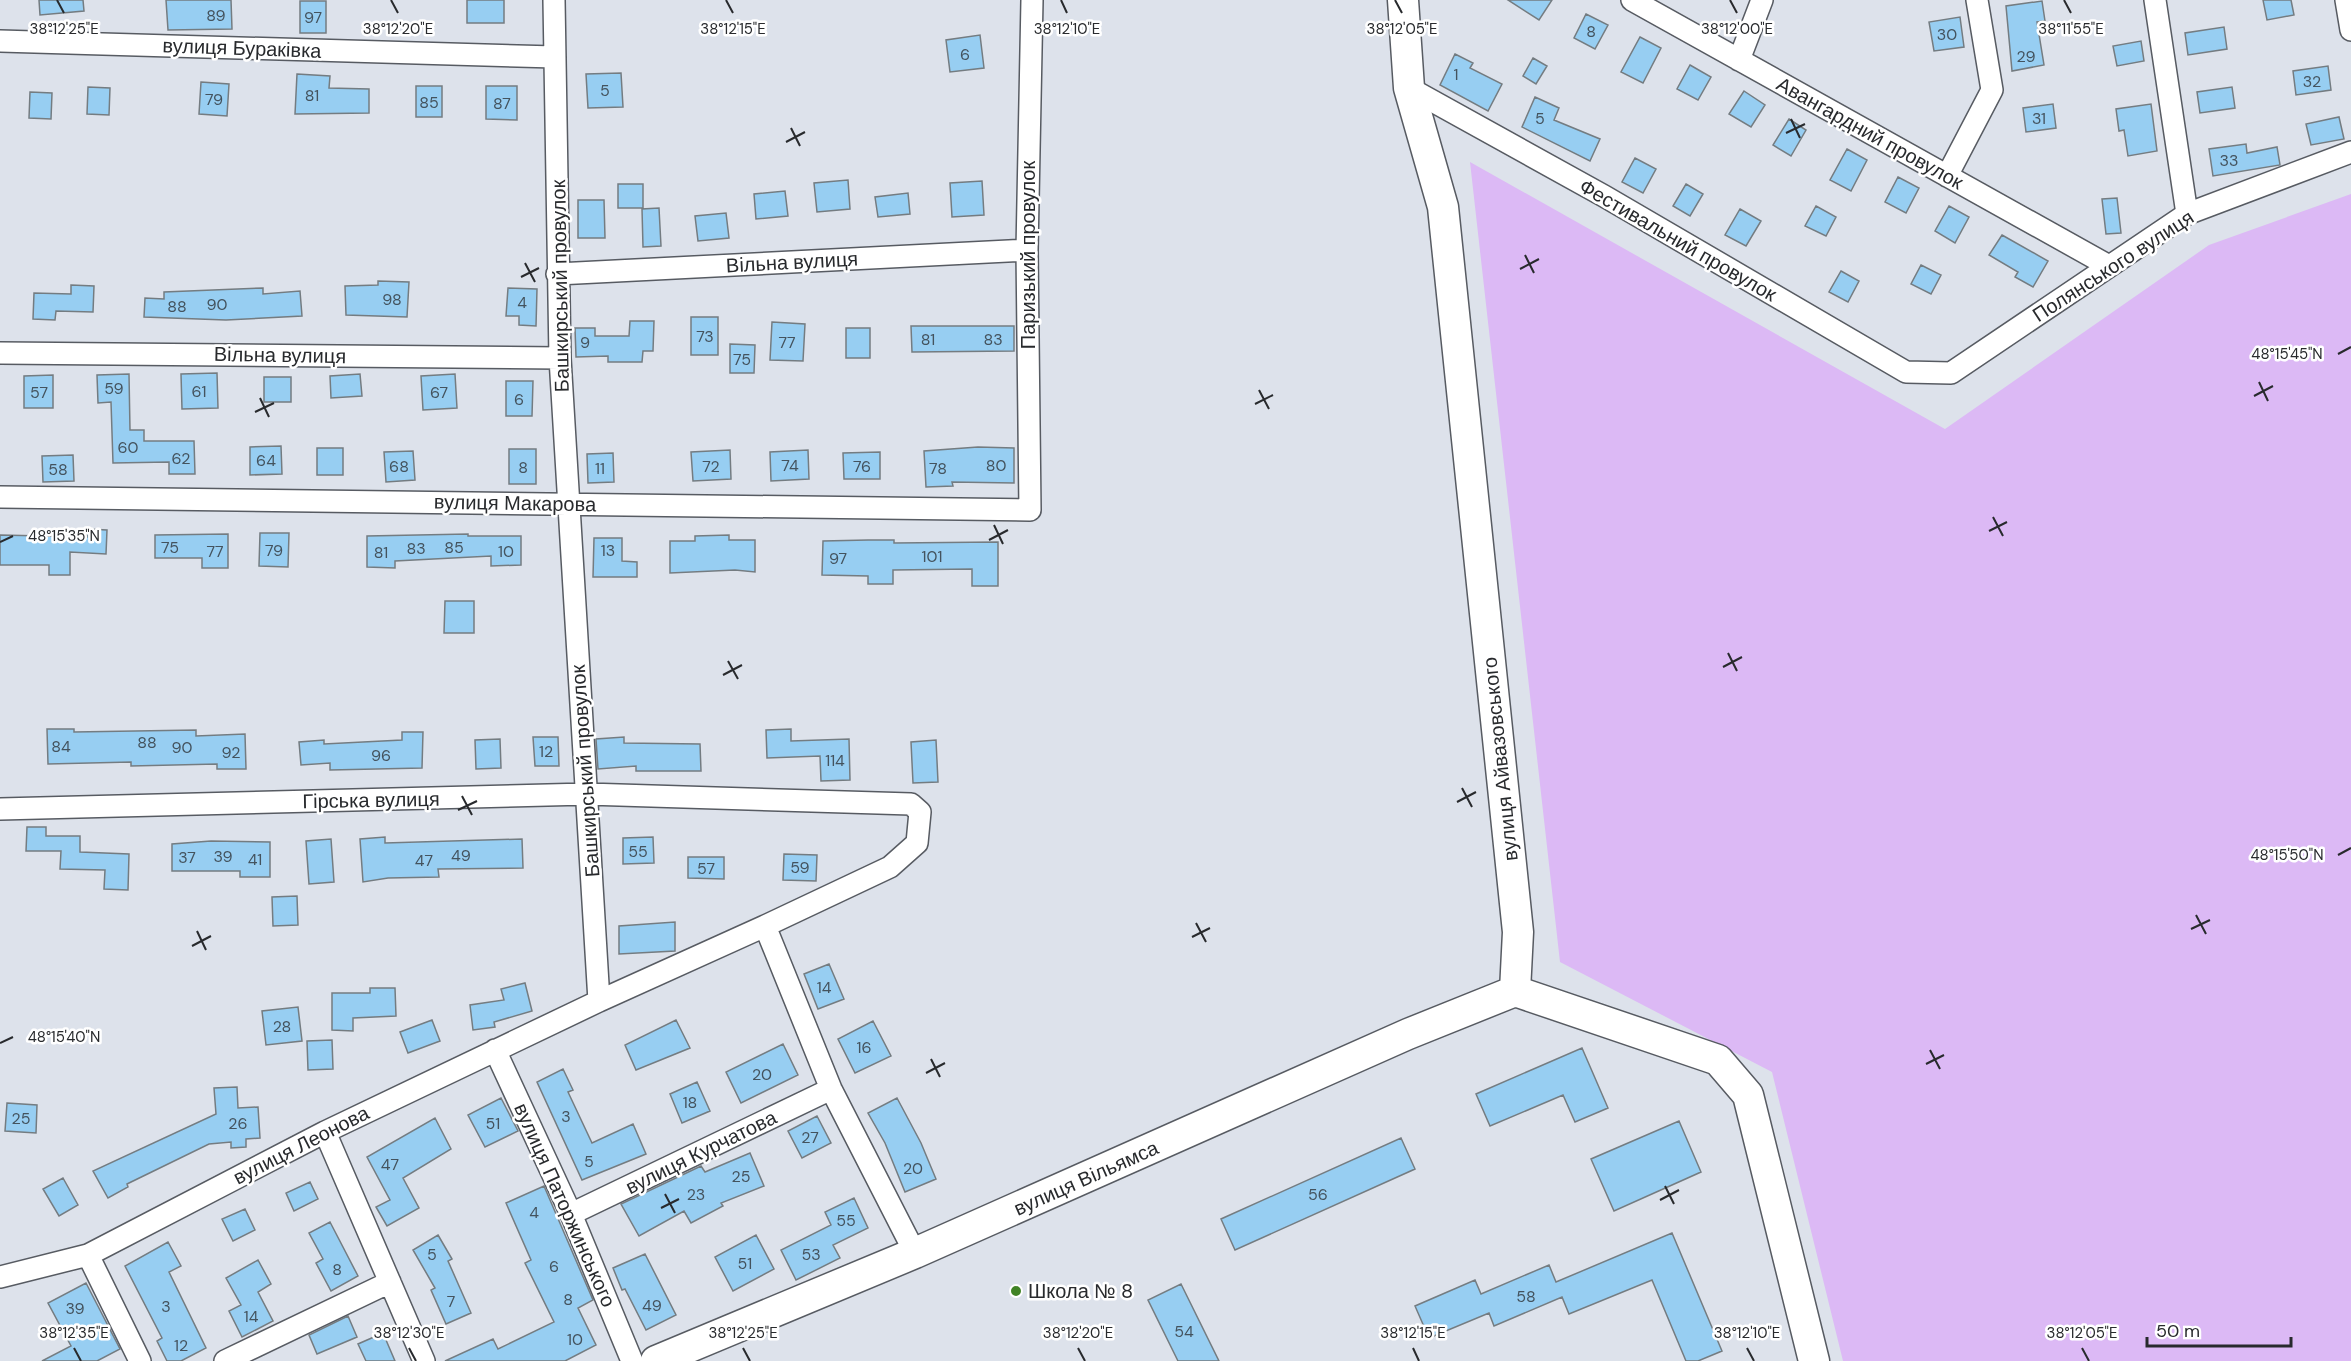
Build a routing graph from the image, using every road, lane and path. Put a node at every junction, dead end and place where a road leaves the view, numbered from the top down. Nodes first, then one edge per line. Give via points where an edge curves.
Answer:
1 (554, 0) edge
2 (1032, 0) edge
3 (1402, 0) edge
4 (1632, 0) edge
5 (1762, 0) edge
6 (1977, 0) edge
7 (2155, 0) edge
8 (2346, 0) edge
9 (2351, 30) edge
10 (0, 41) edge
11 (555, 57) junction
12 (1739, 60) junction
13 (1409, 88) junction
14 (2351, 152) edge
15 (1947, 176) junction
16 (2187, 214) junction
17 (1027, 250) junction
18 (2109, 266) junction
19 (558, 274) junction
20 (0, 353) edge
21 (560, 358) junction
22 (1951, 373) joint
23 (0, 497) edge
24 (568, 504) junction
25 (1030, 510) joint
26 (587, 794) junction
27 (0, 809) edge
28 (765, 926) junction
29 (1515, 991) junction
30 (599, 1001) junction
31 (495, 1050) junction
32 (831, 1089) junction
33 (325, 1132) junction
34 (570, 1214) junction
35 (915, 1253) junction
36 (88, 1255) junction
37 (0, 1277) edge
38 (390, 1282) junction
39 (140, 1361) edge
40 (225, 1361) edge
41 (424, 1361) edge
42 (632, 1361) edge
43 (656, 1361) edge
44 (1814, 1361) edge

1 - 11 street, Башкирський провулок
2 - 17 street, Паризький провулок
3 - 13 street, вулиця Айвазовського
4 - 12 street, Авангардний провулок
5 - 12 street
6 - 15 street via 1992,90
7 - 16 street
8 - 9 street
10 - 11 street, вулиця Бураківка
11 - 19 street, Башкирський провулок
12 - 15 street, Авангардний провулок
13 - 22 street, Фестивальний провулок via 1906,372
13 - 29 street, вулиця Айвазовського via 1443,207 1518,932
14 - 16 street, Полянського вулиця
15 - 18 street, Авангардний провулок
16 - 18 street, Полянського вулиця
17 - 19 street, Вільна вулиця
17 - 25 street, Паризький провулок
18 - 22 street, Полянського вулиця
19 - 21 street, Башкирський провулок
20 - 21 street, Вільна вулиця
21 - 24 street, Башкирський провулок
23 - 24 street, вулиця Макарова
24 - 25 street, вулиця Макарова
24 - 26 street, Башкирський провулок
26 - 27 street, Гірська вулиця
26 - 28 street, Гірська вулиця via 911,804 920,812 916,843 890,867
26 - 30 street, Башкирський провулок
28 - 30 street
28 - 32 street
29 - 35 street, вулиця Вільямса via 1408,1034
29 - 44 street via 1718,1060 1748,1095
30 - 31 street, вулиця Леонова
31 - 33 street, вулиця Леонова
31 - 34 street, вулиця Паторжинського
32 - 34 street, вулиця Курчатова
32 - 35 street
33 - 36 street, вулиця Леонова
33 - 38 street
34 - 42 street, вулиця Паторжинського
35 - 43 street, вулиця Вільямса
36 - 37 street, вулиця Леонова
36 - 39 street
38 - 40 street
38 - 41 street

